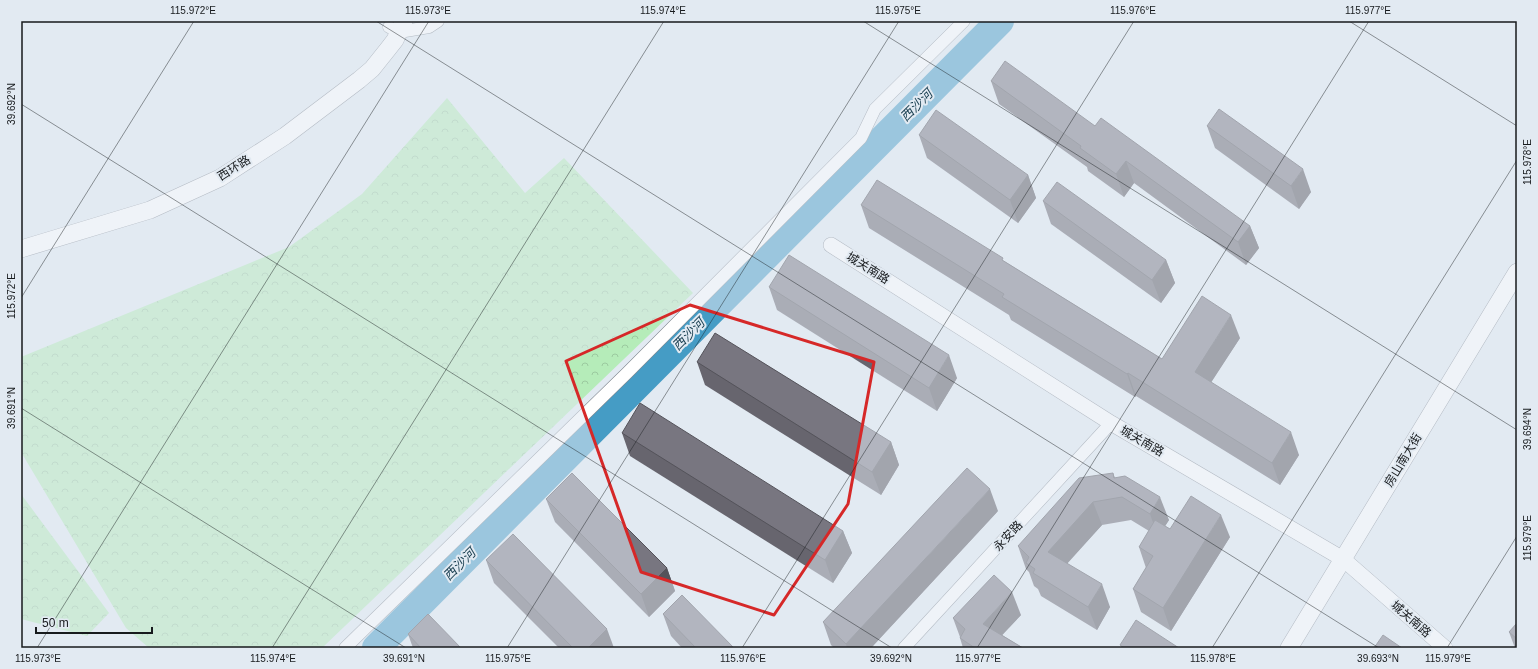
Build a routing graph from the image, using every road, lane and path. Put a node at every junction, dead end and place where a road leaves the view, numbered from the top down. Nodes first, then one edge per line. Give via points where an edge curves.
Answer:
1 (438, 21) edge
2 (964, 21) edge
3 (396, 25) edge
4 (21, 239) edge
5 (831, 245) dead end
6 (21, 249) edge
7 (1517, 272) edge
8 (1111, 423) junction
9 (1343, 560) junction
10 (345, 648) edge
11 (904, 648) edge
12 (1289, 648) edge
13 (1445, 648) edge

1 - 3 street via 429,27
2 - 10 street via 876,109 861,138 627,373
3 - 4 main road, 西环路 via 347,77 233,158 151,198 98,217
3 - 6 main road, 西环路 via 383,56 359,80 285,136 220,178 150,210
5 - 8 street, 城关南路
7 - 9 main road, 房山南大街
8 - 9 street, 城关南路
8 - 11 street, 永安路
9 - 12 main road, 房山南大街
9 - 13 street, 城关南路

